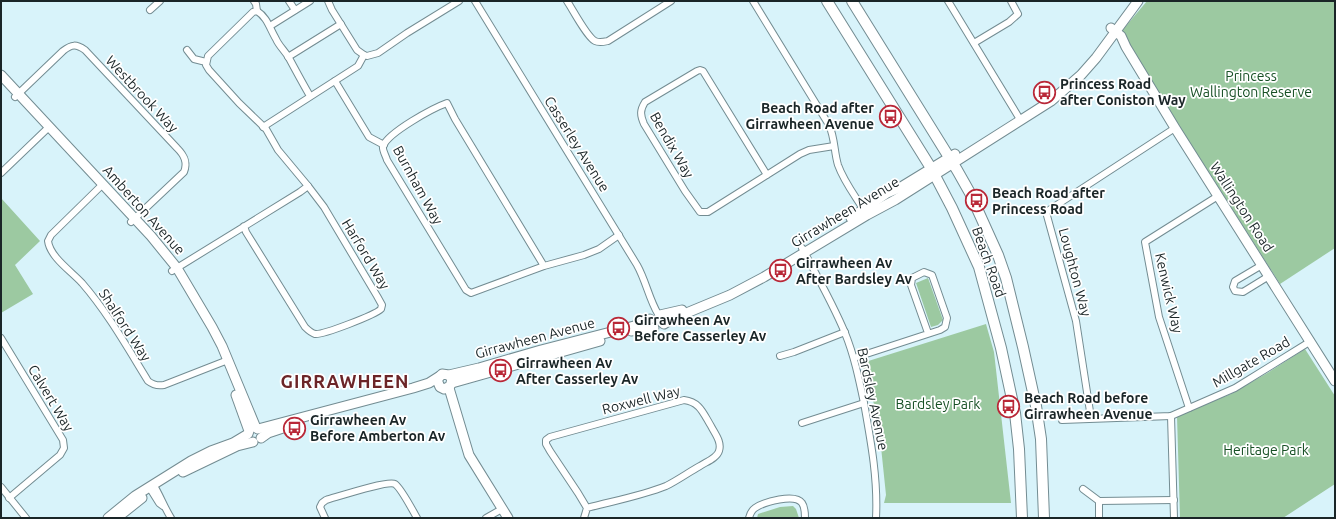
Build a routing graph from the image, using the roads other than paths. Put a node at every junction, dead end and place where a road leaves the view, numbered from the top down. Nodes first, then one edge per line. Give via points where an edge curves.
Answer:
1 (160, 1) edge
2 (254, 1) edge
3 (289, 1) edge
4 (310, 1) edge
5 (328, 1) edge
6 (459, 1) edge
7 (475, 1) edge
8 (567, 1) edge
9 (671, 1) edge
10 (753, 1) edge
11 (827, 1) edge
12 (852, 1) edge
13 (948, 1) edge
14 (1011, 1) edge
15 (1131, 1) edge
16 (1138, 1) edge
17 (662, 3) edge
18 (150, 10) dead end
19 (295, 10) junction
20 (257, 11) junction
21 (341, 24) junction
22 (270, 26) junction
23 (1111, 33) junction
24 (974, 43) junction
25 (187, 50) dead end
26 (364, 55) junction
27 (288, 57) junction
28 (206, 62) junction
29 (1, 76) edge
30 (334, 81) junction
31 (1, 83) edge
32 (17, 95) junction
33 (310, 96) junction
34 (1020, 119) junction
35 (263, 127) junction
36 (1175, 128) junction
37 (48, 129) junction
38 (384, 145) junction
39 (834, 146) junction
40 (951, 160) junction
41 (932, 172) junction
42 (1, 173) edge
43 (767, 175) junction
44 (101, 186) junction
45 (308, 186) junction
46 (1218, 196) junction
47 (865, 213) junction
48 (133, 220) junction
49 (244, 226) junction
50 (619, 236) junction
51 (803, 251) junction
52 (1262, 265) junction
53 (544, 266) junction
54 (174, 269) junction
55 (1269, 276) junction
56 (655, 316) junction
57 (664, 324) junction
58 (654, 328) junction
59 (845, 332) junction
60 (928, 333) junction
61 (1, 338) edge
62 (1311, 341) junction
63 (780, 356) dead end
64 (854, 358) junction
65 (225, 361) junction
66 (1335, 381) edge
67 (446, 383) junction
68 (864, 403) junction
69 (1189, 408) junction
70 (1170, 416) junction
71 (1092, 418) junction
72 (1062, 420) dead end
73 (802, 423) dead end
74 (254, 434) junction
75 (1, 487) edge
76 (152, 488) junction
77 (1084, 488) dead end
78 (9, 498) junction
79 (1174, 500) junction
80 (1099, 501) junction
81 (587, 508) junction
82 (500, 513) edge
83 (26, 518) edge
84 (108, 518) edge
85 (117, 518) edge
86 (171, 518) edge
87 (325, 518) edge
88 (417, 518) edge
89 (486, 518) edge
90 (508, 518) edge
91 (584, 518) edge
92 (748, 518) edge
93 (805, 518) edge
94 (876, 518) edge
95 (1022, 518) edge
96 (1044, 518) edge
97 (1099, 518) edge
98 (1174, 518) edge

1 - 18 street
2 - 20 street
3 - 19 street
4 - 19 street
5 - 21 street
6 - 26 street via 378,53 372,56
7 - 50 street, Casserley Avenue
8 - 17 street via 596,42 608,41
9 - 17 street
10 - 39 street via 825,118 832,132
11 - 41 main road, Beach Road
12 - 40 main road, Beach Road
13 - 24 street
14 - 24 street via 1018,14
15 - 23 main road
16 - 23 main road
19 - 22 street
20 - 22 street
20 - 28 street via 208,56
21 - 26 street via 357,50
21 - 27 street
22 - 27 street
23 - 34 main road, Girrawheen Avenue via 1096,58 1076,79 1051,101
23 - 36 main road, Wallington Road via 1121,36
24 - 34 street
25 - 28 street via 194,59
26 - 30 street via 358,66
27 - 33 street
28 - 35 street via 209,70
29 - 32 main road, Amberton Avenue
30 - 33 street
30 - 38 street via 369,137
31 - 32 main road, Amberton Avenue
32 - 37 main road, Amberton Avenue
32 - 48 street, Westbrook Way via 64,51 73,45 79,46 177,148 185,159 184,172
33 - 35 street
34 - 40 main road, Girrawheen Avenue
35 - 45 street via 278,150
36 - 46 main road, Wallington Road
36 - 71 street, Loughton Way via 1046,212 1076,321
37 - 42 street
37 - 44 main road, Amberton Avenue
38 - 53 street, Burnham Way via 388,160 466,290 471,293
38 - 53 street, Burnham Way via 393,134 447,103
39 - 43 street, Bendix Way via 809,150
39 - 47 street via 840,170
40 - 41 main road, Girrawheen Avenue
40 - 96 main road, Beach Road via 984,222 1006,278 1036,406 1041,439
41 - 47 main road, Girrawheen Avenue via 887,194
41 - 95 main road, Beach Road via 979,267 994,318 1015,413
43 - 43 street, Bendix Way via 703,71 697,71 646,102 640,111 644,124 700,212 708,212
44 - 48 main road, Amberton Avenue
44 - 65 street, Shalford Way via 51,235 48,241 51,251 102,307 151,384 164,385
45 - 49 street
45 - 49 street, Harford Way via 324,207 377,296 382,305 379,312 326,332 310,332 252,243
46 - 52 main road, Wallington Road
46 - 69 street, Kenwick Way via 1145,242 1159,317
47 - 51 main road, Girrawheen Avenue
48 - 54 main road, Amberton Avenue
49 - 54 street
50 - 53 street, Burnham Way via 584,255
50 - 56 street, Casserley Avenue via 642,274
51 - 56 main road, Girrawheen Avenue via 742,283 679,311
51 - 57 main road, Girrawheen Avenue via 749,286
51 - 59 street, Bardsley Avenue
52 - 55 main road, Wallington Road
52 - 55 street via 1236,281 1233,287 1235,291 1243,292
54 - 65 main road, Amberton Avenue
55 - 62 main road, Wallington Road
56 - 57 main road via 664,319
56 - 58 main road via 650,324
56 - 67 main road, Girrawheen Avenue via 627,328
57 - 58 main road, Girrawheen Avenue
58 - 67 main road, Girrawheen Avenue via 631,331
59 - 63 street
59 - 64 street, Bardsley Avenue
60 - 60 street via 911,285 912,278 924,272 932,275 947,318 945,327
60 - 64 street
61 - 78 street, Calvert Way via 63,440 64,448
62 - 66 main road, Wallington Road
62 - 69 street, Millgate Road via 1236,388
64 - 68 street, Bardsley Avenue
65 - 74 main road, Amberton Avenue
67 - 74 main road, Girrawheen Avenue
67 - 82 main road via 469,455
68 - 73 street
68 - 94 street, Bardsley Avenue via 875,471
69 - 70 street, Millgate Road
70 - 71 street, Millgate Road
70 - 79 street
71 - 72 street, Millgate Road
74 - 76 main road, Girrawheen Avenue via 191,461
75 - 78 street
76 - 84 main road, Girrawheen Avenue via 126,502
76 - 85 main road, Girrawheen Avenue
76 - 86 street via 163,500
77 - 80 street
78 - 83 street
79 - 80 street
79 - 98 street
80 - 97 street
81 - 81 street, Roxwell Way via 668,485 718,454 720,442 698,405 684,400 546,440 550,451
81 - 91 street
82 - 89 street
82 - 90 main road
87 - 88 street via 320,507 326,500 390,483 395,484 400,490
92 - 93 street via 754,508 792,498 803,504

